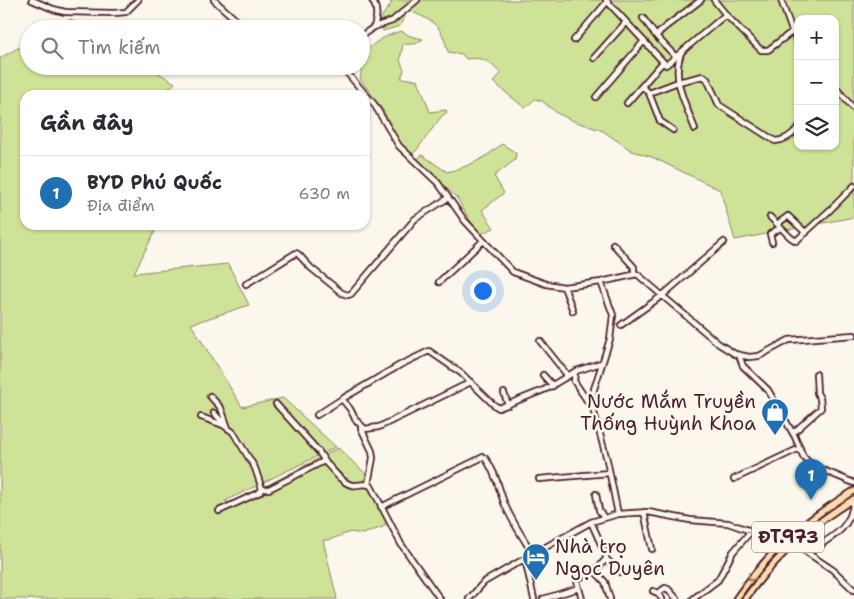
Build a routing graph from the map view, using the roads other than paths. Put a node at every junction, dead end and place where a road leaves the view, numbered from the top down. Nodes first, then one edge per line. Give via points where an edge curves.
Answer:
1 (32, 0) edge
2 (138, 0) edge
3 (214, 0) edge
4 (417, 0) edge
5 (702, 0) edge
6 (714, 0) edge
7 (781, 0) edge
8 (374, 1) edge
9 (606, 1) edge
10 (728, 17) junction
11 (643, 18) dead end
12 (236, 20) edge
13 (626, 22) junction
14 (374, 27) junction
15 (370, 30) edge
16 (793, 31) joint
17 (656, 36) junction
18 (574, 40) dead end
19 (644, 41) junction
20 (682, 52) junction
21 (676, 57) junction
22 (594, 58) dead end
23 (663, 62) junction
24 (349, 75) edge
25 (678, 82) junction
26 (642, 86) junction
27 (362, 90) edge
28 (839, 92) edge
29 (649, 93) junction
30 (596, 97) dead end
31 (370, 99) edge
32 (627, 103) dead end
33 (854, 109) edge
34 (695, 129) dead end
35 (673, 130) dead end
36 (794, 133) edge
37 (854, 186) edge
38 (448, 198) junction
39 (770, 217) dead end
40 (779, 226) junction
41 (806, 233) junction
42 (483, 241) junction
43 (724, 242) dead end
44 (772, 242) dead end
45 (614, 244) dead end
46 (634, 274) junction
47 (439, 282) dead end
48 (601, 282) junction
49 (246, 284) dead end
50 (564, 287) junction
51 (663, 296) junction
52 (573, 311) dead end
53 (621, 325) dead end
54 (854, 334) edge
55 (540, 341) dead end
56 (739, 355) junction
57 (601, 363) junction
58 (576, 371) junction
59 (816, 374) dead end
60 (544, 375) dead end
61 (568, 376) junction
62 (471, 382) junction
63 (554, 386) junction
64 (504, 393) dead end
65 (210, 396) dead end
66 (342, 399) junction
67 (276, 404) dead end
68 (508, 405) junction
69 (592, 410) junction
70 (214, 413) dead end
71 (317, 415) dead end
72 (201, 417) dead end
73 (356, 419) junction
74 (228, 428) junction
75 (793, 433) junction
76 (800, 448) junction
77 (326, 463) junction
78 (609, 473) junction
79 (539, 479) dead end
80 (734, 479) dead end
81 (854, 483) edge
82 (368, 484) junction
83 (262, 490) junction
84 (854, 491) edge
85 (596, 494) dead end
86 (854, 499) edge
87 (382, 507) junction
88 (218, 511) dead end
89 (644, 512) junction
90 (618, 514) junction
91 (604, 518) junction
92 (591, 522) junction
93 (752, 530) junction
94 (786, 540) junction
95 (793, 543) junction
96 (652, 549) dead end
97 (808, 552) junction
98 (533, 554) junction
99 (606, 559) junction
100 (526, 560) junction
101 (595, 571) junction
102 (622, 572) dead end
103 (579, 588) junction
104 (854, 590) edge
105 (560, 597) edge
106 (440, 599) edge
107 (469, 599) edge
108 (534, 599) edge
109 (543, 599) edge
110 (582, 599) edge
111 (610, 599) edge
112 (662, 599) edge
113 (677, 599) edge
114 (693, 599) edge
115 (736, 599) edge
116 (745, 599) edge

1 - 2 street via 64,12 114,13 126,12
3 - 12 street
4 - 14 street via 392,21
5 - 17 street
6 - 10 street
7 - 16 street
8 - 14 street via 377,8
9 - 13 street
9 - 18 street
10 - 16 street via 761,50 768,50
10 - 20 street via 724,16
11 - 17 street
13 - 19 street
13 - 22 street
14 - 15 street
17 - 21 street
19 - 23 street
19 - 30 street
20 - 21 street
20 - 25 street via 678,61
21 - 23 street via 666,65
23 - 26 street
24 - 27 street
25 - 29 street
25 - 34 street
25 - 36 street via 706,77 718,105 775,141
26 - 29 street
26 - 32 street
28 - 33 street
29 - 35 street via 660,121
31 - 38 street via 399,146 438,183
37 - 41 street
38 - 42 street
38 - 49 street via 415,219 351,294 342,294 296,253
39 - 40 street
40 - 41 street via 795,241
40 - 41 street via 788,216
40 - 44 street via 770,234
42 - 47 street
42 - 50 street via 513,272
43 - 51 street
45 - 46 street via 634,267
46 - 48 street
46 - 51 street via 641,276
48 - 50 street
48 - 57 street via 613,316 610,340
50 - 52 street
51 - 53 street
51 - 56 street via 719,344
54 - 56 street via 790,340 759,356
55 - 61 street
56 - 75 street via 743,366 768,390
57 - 58 street
57 - 69 street
58 - 61 street
58 - 69 street via 574,381
59 - 75 street via 821,408
60 - 63 street
61 - 63 street
62 - 66 street via 429,351 400,364
62 - 68 street via 497,407
62 - 73 street via 380,427 365,429
63 - 68 street
64 - 68 street
65 - 74 street via 220,408
66 - 71 street
66 - 73 street
67 - 77 street
69 - 78 street
70 - 74 street
72 - 74 street
73 - 82 street via 372,451
74 - 83 street via 255,468
75 - 76 street
76 - 80 street
76 - 81 street via 811,465
77 - 82 street via 351,485
77 - 83 street via 318,463
78 - 79 street
78 - 90 street
82 - 87 street
83 - 88 street
84 - 94 main road, ĐT.973 via 822,510
85 - 91 street
86 - 95 main road, ĐT.973
86 - 97 street via 854,508 844,527
87 - 98 street via 483,457
87 - 106 street via 400,544
89 - 90 street
89 - 93 street via 728,523
89 - 96 street
90 - 91 street
91 - 92 street
92 - 98 street
92 - 99 street
93 - 94 street
93 - 114 street via 733,552 718,580
94 - 95 main road
94 -> 115 main road, ĐT.973 via 752,576
95 - 97 street
95 - 116 main road, ĐT.973 via 763,574
97 - 104 street
98 - 100 street
99 - 101 street
99 - 102 street
100 - 107 street via 484,582
100 - 108 street
101 - 103 street via 578,578
101 - 111 street via 605,582
103 - 105 street
103 - 110 street
105 - 109 street
112 - 113 street via 655,592 665,588

